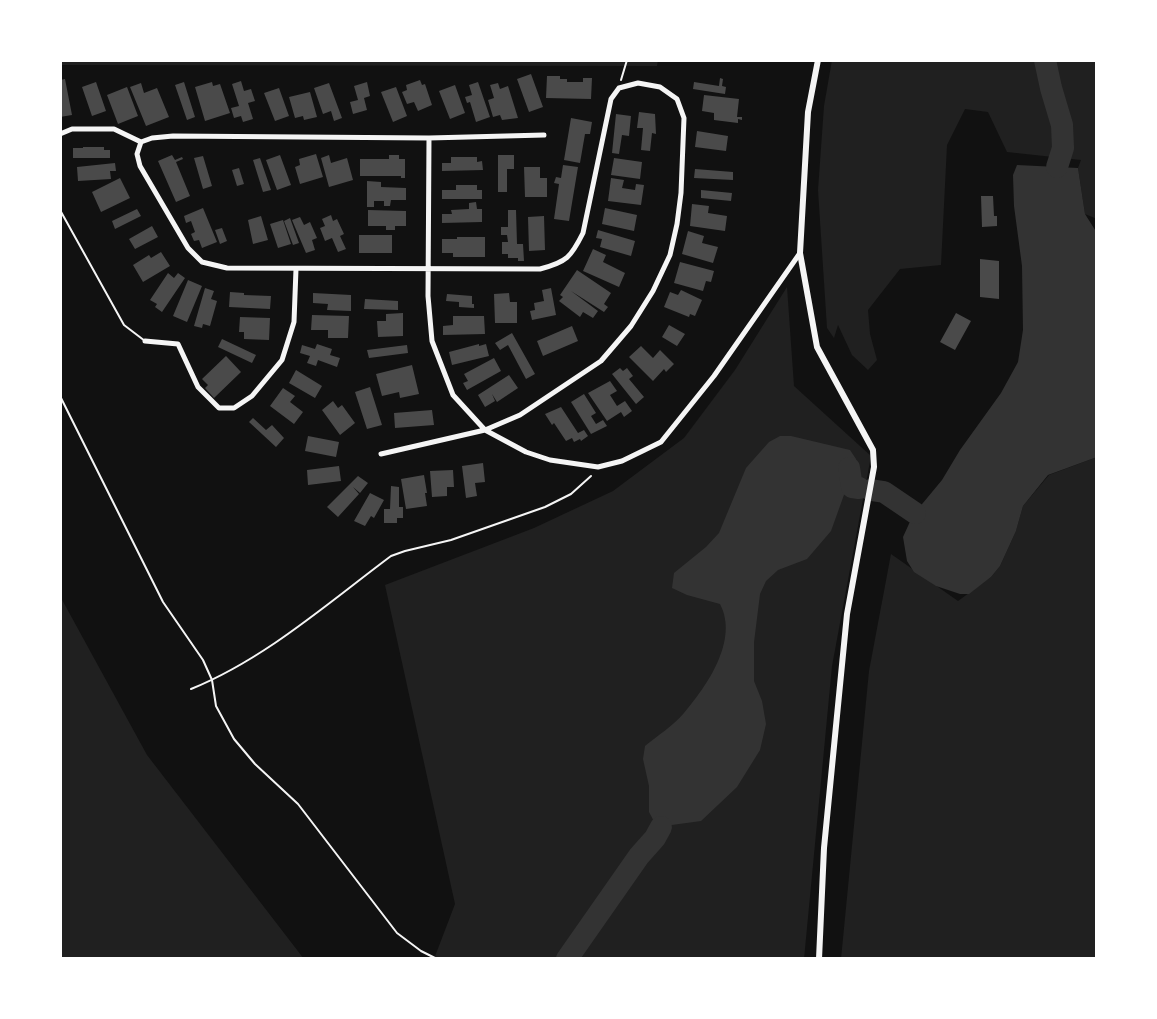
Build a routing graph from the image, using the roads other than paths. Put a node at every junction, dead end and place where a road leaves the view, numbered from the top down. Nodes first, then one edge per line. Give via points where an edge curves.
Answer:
1 (818, 60) edge
2 (60, 134) edge
3 (544, 135) dead end
4 (429, 138) junction
5 (141, 142) junction
6 (60, 210) edge
7 (800, 254) junction
8 (296, 269) junction
9 (428, 270) junction
10 (145, 340) joint
11 (484, 430) junction
12 (381, 454) dead end
13 (819, 959) edge

1 - 7 street via 808,112
2 - 5 street via 72,129 114,129
3 - 4 street
4 - 5 street via 173,136
4 - 9 street
5 - 8 street via 137,154 140,166 188,248 202,262 227,268
6 - 10 lane via 124,325
7 - 11 street via 714,376 661,442 602,466 550,460
7 - 13 street via 817,347 873,450 874,467 847,614 824,848
8 - 9 street
8 - 10 street via 294,322 282,360 252,396 234,408 219,408 198,387 178,344
9 - 11 street via 432,341 453,395
9 - 11 street via 540,269 560,264 583,233 611,99 619,88 638,83 660,87 677,99 684,118 681,193 670,255 653,291 631,326 601,361 520,415
11 - 12 street

